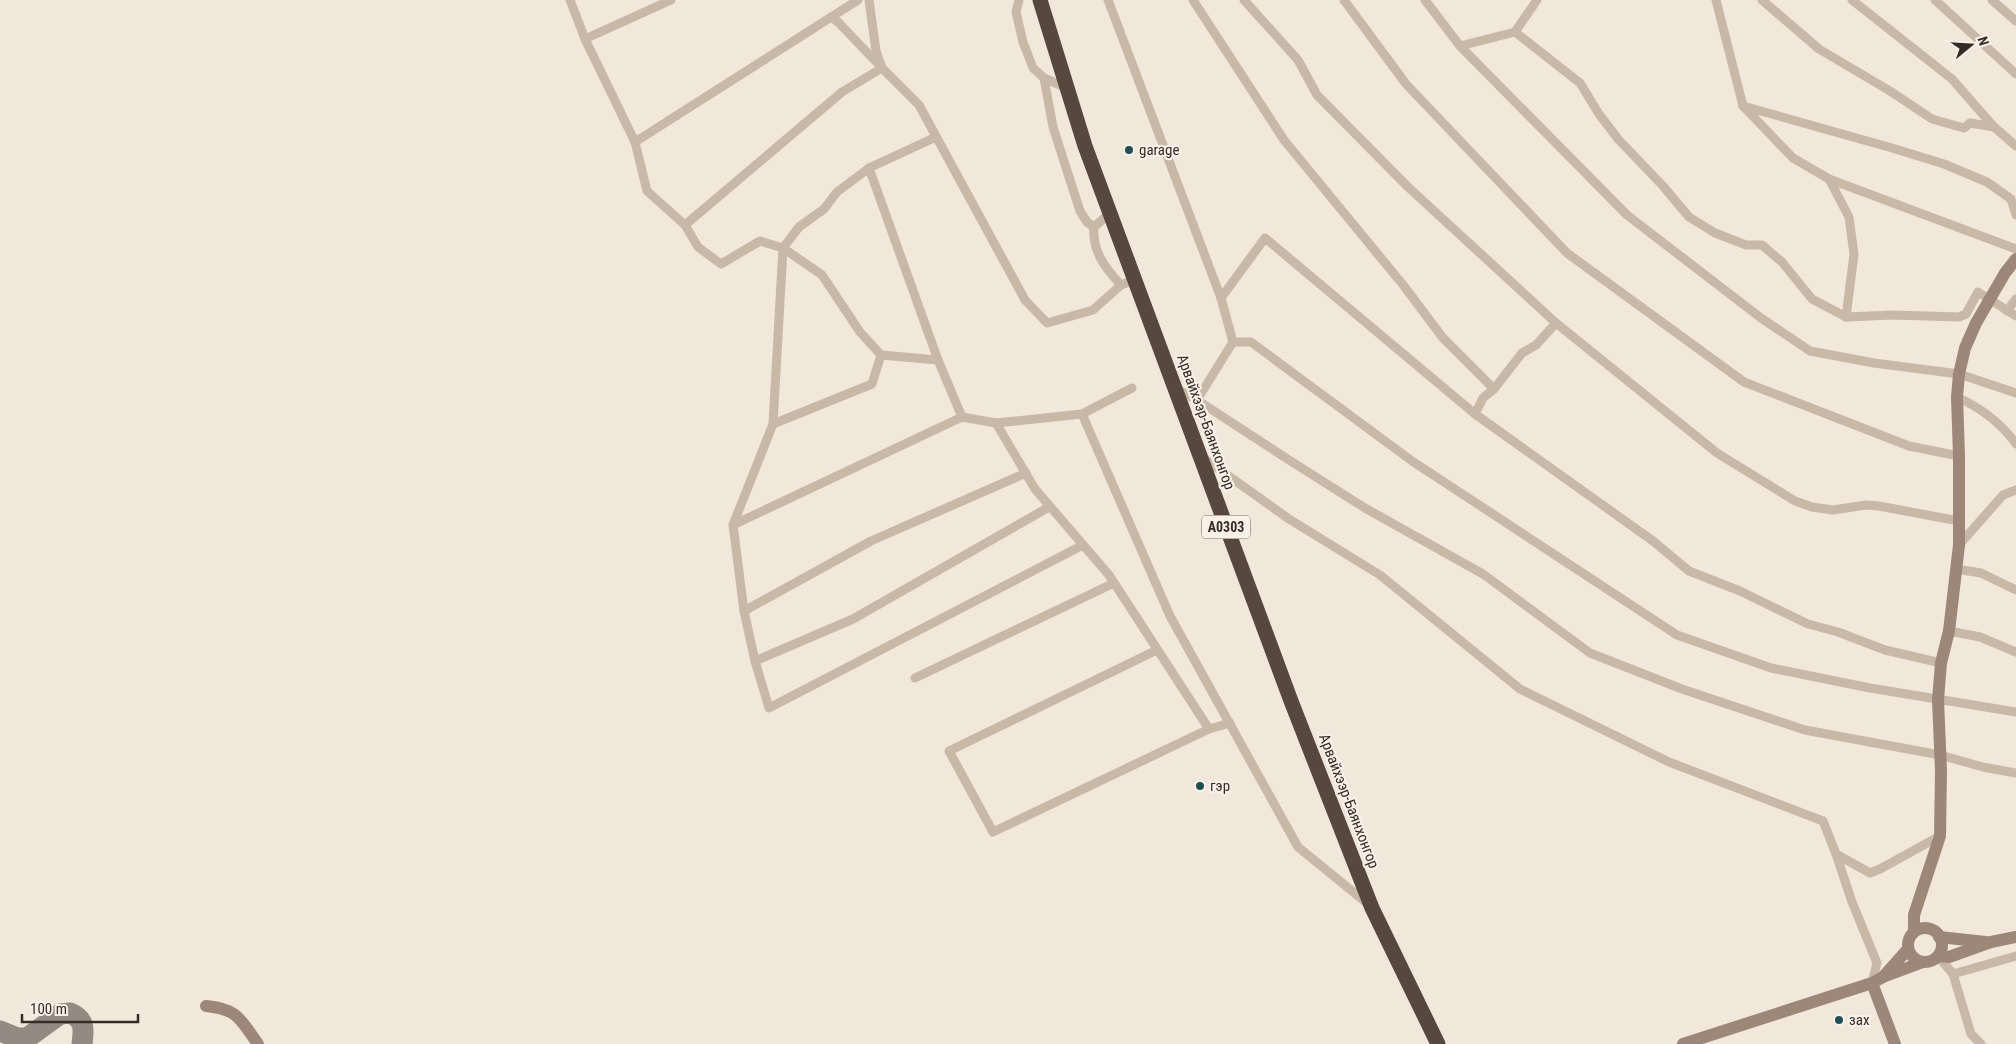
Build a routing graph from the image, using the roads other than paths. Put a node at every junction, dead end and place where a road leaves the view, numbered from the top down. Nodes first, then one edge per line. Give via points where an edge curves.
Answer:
1 (570, 0) edge
2 (671, 0) edge
3 (858, 0) edge
4 (868, 0) edge
5 (1019, 0) edge
6 (1040, 0) edge
7 (1108, 0) edge
8 (1193, 0) edge
9 (1244, 0) edge
10 (1344, 0) edge
11 (1425, 0) edge
12 (1536, 0) edge
13 (1716, 0) edge
14 (1762, 0) edge
15 (1852, 0) edge
16 (1935, 0) edge
17 (1992, 0) edge
18 (831, 17) junction
19 (2016, 21) edge
20 (1515, 32) junction
21 (585, 39) junction
22 (1460, 46) junction
23 (882, 68) junction
24 (2016, 74) edge
25 (1044, 78) junction
26 (1067, 88) junction
27 (1743, 106) junction
28 (1994, 127) junction
29 (936, 137) junction
30 (635, 142) junction
31 (2016, 146) edge
32 (869, 168) junction
33 (1829, 178) junction
34 (1110, 213) junction
35 (2016, 215) edge
36 (685, 225) junction
37 (1094, 227) junction
38 (783, 248) junction
39 (2016, 249) edge
40 (2016, 260) edge
41 (1127, 282) junction
42 (1221, 298) junction
43 (1990, 299) junction
44 (2016, 299) edge
45 (2007, 311) junction
46 (2016, 316) edge
47 (1846, 317) junction
48 (1556, 323) junction
49 (1233, 342) junction
50 (881, 355) junction
51 (938, 360) junction
52 (1959, 374) junction
53 (1132, 388) dead end
54 (1175, 388) junction
55 (1494, 390) junction
56 (2016, 393) edge
57 (1957, 397) junction
58 (1197, 400) junction
59 (1082, 414) junction
60 (1475, 414) junction
61 (962, 417) junction
62 (996, 423) junction
63 (773, 424) junction
64 (2016, 444) edge
65 (1200, 456) junction
66 (1959, 456) junction
67 (1026, 473) junction
68 (2016, 490) edge
69 (1049, 507) junction
70 (1959, 521) junction
71 (733, 525) junction
72 (1083, 545) junction
73 (1959, 545) junction
74 (1956, 569) junction
75 (1114, 583) junction
76 (2016, 590) edge
77 (744, 612) junction
78 (1949, 631) junction
79 (1157, 650) junction
80 (2016, 652) edge
81 (755, 661) junction
82 (1941, 663) junction
83 (915, 678) dead end
84 (1938, 700) junction
85 (2016, 712) edge
86 (1230, 724) junction
87 (1208, 730) junction
88 (1940, 755) junction
89 (2016, 773) edge
90 (1940, 836) junction
91 (1836, 854) junction
92 (1372, 908) junction
93 (1920, 930) junction
94 (1939, 937) junction
95 (2016, 937) edge
96 (1991, 942) junction
97 (1908, 949) junction
98 (1938, 956) junction
99 (2016, 956) edge
100 (1924, 962) junction
101 (1953, 974) junction
102 (1878, 980) junction
103 (206, 1006) dead end
104 (258, 1044) edge
105 (1438, 1044) edge
106 (1683, 1044) edge
107 (1895, 1044) edge
108 (1981, 1044) edge

1 - 21 street
2 - 21 street
3 - 18 street
4 - 23 street
5 - 25 street via 1016,12 1023,42 1033,68
6 - 26 highway, Арвайхээр-Баянхонгор / A0303
7 - 42 street
8 - 55 street via 1284,140 1443,338
9 - 48 street via 1298,60 1316,95 1408,187
10 - 66 street via 1406,84 1567,253 1744,382 1909,446
11 - 22 street
12 - 20 street
13 - 27 street
14 - 28 street via 1819,49 1932,119 1964,128 1970,122
15 - 28 street via 1952,79
16 - 24 street
17 - 19 street
18 - 23 street
18 - 30 street
20 - 22 street
20 - 47 street via 1580,82 1618,139 1689,216 1738,242 1762,245 1782,262 1812,299
21 - 30 street
22 - 52 street via 1627,215 1761,318 1810,351
23 - 29 street via 919,105
23 - 36 street via 842,92
25 - 26 street
25 - 37 street via 1053,127 1077,202 1087,222
26 - 34 highway, Арвайхээр-Баянхонгор / A0303 via 1084,146
27 - 33 street via 1793,158
27 - 35 street via 1961,171 1987,182 2011,199
28 - 31 street
29 - 32 street
29 - 41 street via 1025,300 1048,323 1094,310
30 - 36 street via 647,191
32 - 38 street via 799,227
32 - 51 street
33 - 39 street
33 - 47 street via 1849,217 1854,254
34 - 37 street
34 - 41 highway, Арвайхээр-Баянхонгор / A0303
36 - 38 street via 698,247 721,264 760,241
37 - 41 street via 1093,239 1104,268
38 - 50 street via 822,275 860,332
38 - 63 street
40 - 43 street
41 - 54 highway, Арвайхээр-Баянхонгор / A0303
42 - 49 street
42 - 60 street via 1264,238
43 - 45 street
43 - 47 street via 1978,292 1966,314 1959,317
43 - 52 street via 1965,348
44 - 45 street
45 - 46 street
48 - 55 street via 1536,345 1522,353
48 - 70 street via 1717,453 1795,501 1833,510 1879,506
49 - 58 street
49 - 84 street via 1250,342 1412,462 1677,635 1771,668
50 - 51 street
50 - 63 street via 872,384
51 - 61 street
52 - 56 street
52 - 57 street
53 - 59 street
54 - 58 street
54 - 65 highway, Арвайхээр-Баянхонгор / A0303
55 - 60 street via 1483,398
57 - 64 street via 1986,413 2006,430
57 - 66 street
58 - 88 street via 1365,508 1483,574 1590,653 1805,730
59 - 62 street
59 - 86 street via 1170,616
60 - 82 street via 1690,571 1808,624 1885,650
61 - 62 street
61 - 71 street
62 - 67 street
63 - 71 street
65 - 91 street via 1289,519 1380,575 1520,689 1669,762 1823,821
65 - 92 highway, Арвайхээр-Баянхонгор / A0303
66 - 70 street
67 - 69 street
67 - 77 street via 871,541
68 - 73 street via 2003,495
69 - 72 street
69 - 81 street via 853,619
70 - 73 street
71 - 77 street
72 - 75 street
72 - 81 street via 769,708
73 - 74 street
74 - 76 street via 1981,573
74 - 78 street
75 - 79 street
75 - 83 street
77 - 81 street
78 - 80 street via 1980,637
78 - 82 street
79 - 87 street
79 - 87 street via 949,751 993,832
82 - 84 street
84 - 85 street
84 - 88 street
86 - 87 street
86 - 92 street via 1298,847
88 - 89 street
88 - 90 street
90 - 91 street via 1870,872
90 - 93 street via 1920,898
91 - 102 street via 1877,963
92 - 105 highway, Арвайхээр-Баянхонгор / A0303
93 - 94 street via 1931,930
93 - 97 street via 1909,939
94 - 96 street
94 - 98 street via 1942,947
95 - 96 street
96 - 98 street via 1949,957
97 - 100 street via 1914,958
97 - 102 street
98 - 100 street
98 - 101 street
99 - 101 street
100 - 102 street
101 - 108 street via 1971,1034
102 - 106 street
102 - 107 street
103 - 104 street via 236,1014

